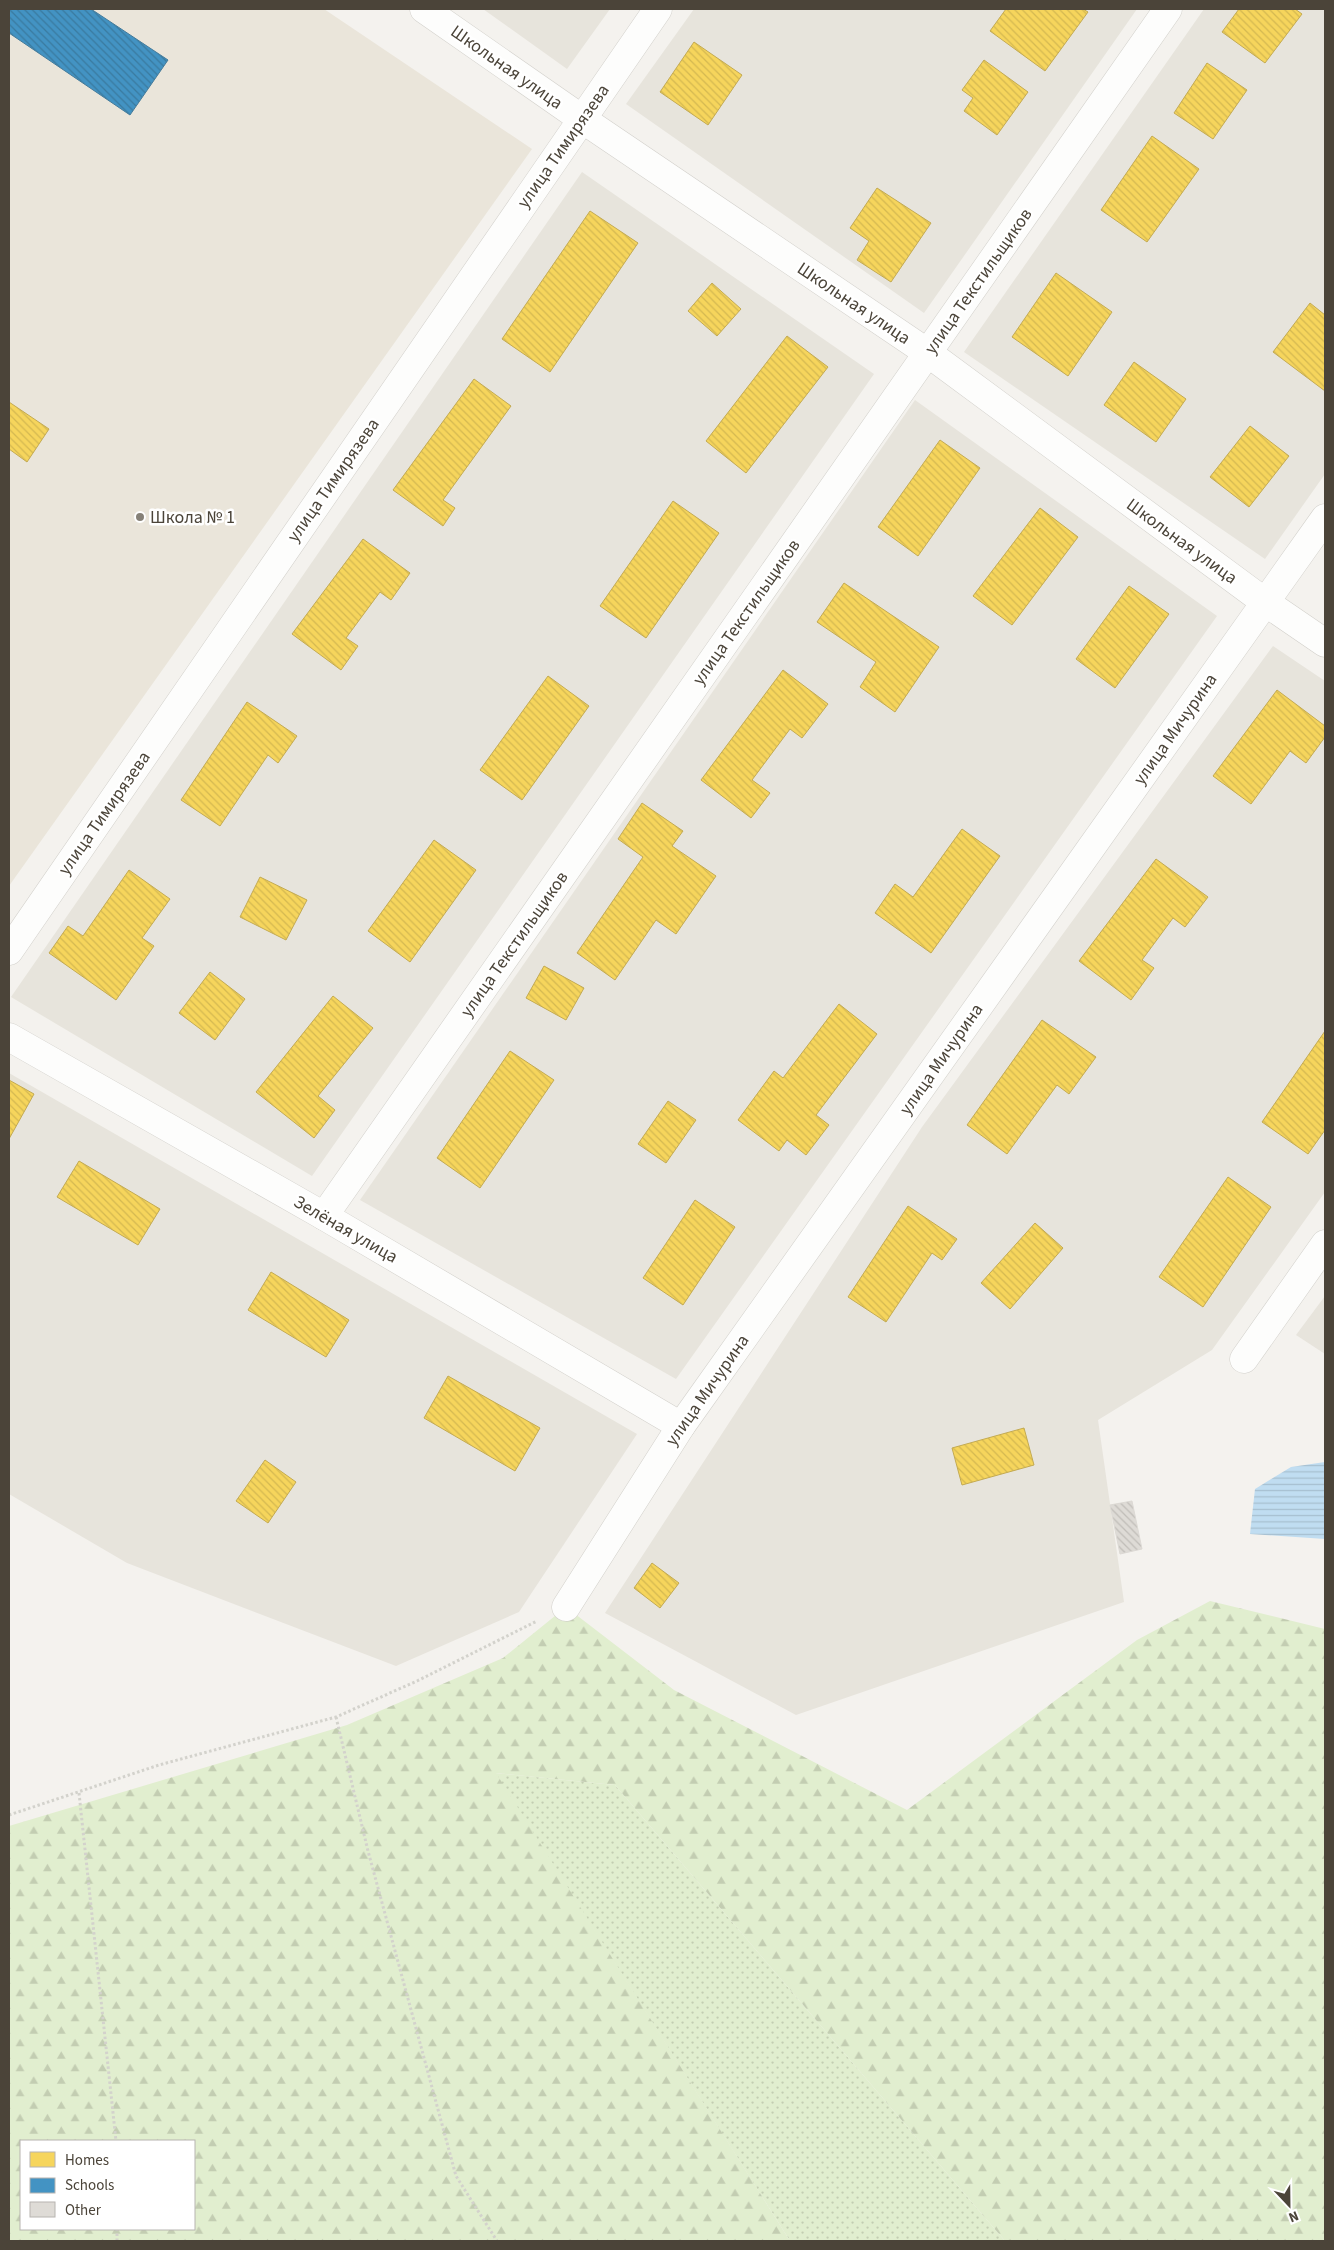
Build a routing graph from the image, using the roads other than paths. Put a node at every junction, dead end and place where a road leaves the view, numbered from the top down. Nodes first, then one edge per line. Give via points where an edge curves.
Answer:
1 (424, 9) edge
2 (658, 9) edge
3 (1168, 9) edge
4 (582, 119) junction
5 (928, 353) junction
6 (1325, 518) edge
7 (1265, 602) junction
8 (1325, 643) edge
9 (9, 951) edge
10 (9, 1037) edge
11 (324, 1216) junction
12 (1325, 1244) edge
13 (1244, 1359) dead end
14 (681, 1426) junction
15 (566, 1607) road end

1 - 4 street, Школьная улица
2 - 4 street, улица Тимирязева
3 - 5 street, улица Текстильщиков
4 - 5 street, Школьная улица
4 - 9 street, улица Тимирязева
5 - 7 street, Школьная улица
5 - 11 street, улица Текстильщиков
6 - 7 street, улица Мичурина
7 - 8 street, Школьная улица
7 - 14 street, улица Мичурина
10 - 11 street, Зелёная улица
11 - 14 street, Зелёная улица
12 - 13 street
14 - 15 street, улица Мичурина

